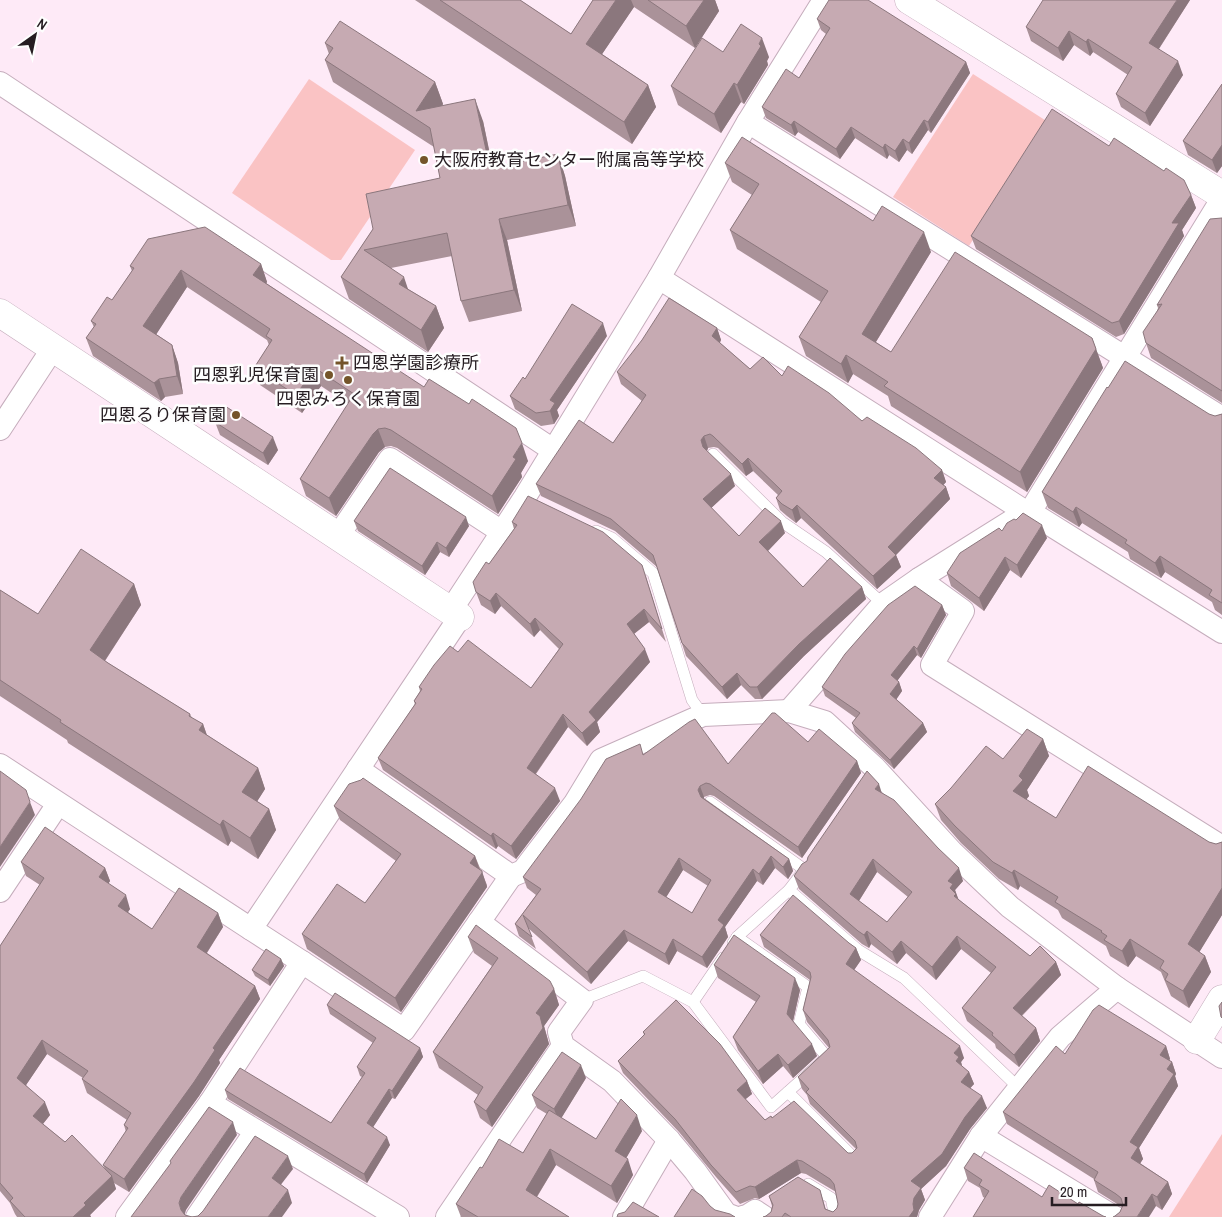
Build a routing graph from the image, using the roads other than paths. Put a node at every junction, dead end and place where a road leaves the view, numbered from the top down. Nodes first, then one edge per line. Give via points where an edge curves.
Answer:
1 (824, 0) edge
2 (909, 0) edge
3 (0, 83) edge
4 (748, 122) junction
5 (1222, 197) edge
6 (659, 278) junction
7 (0, 313) edge
8 (53, 348) junction
9 (1125, 357) junction
10 (1222, 418) edge
11 (0, 429) edge
12 (553, 450) junction
13 (713, 454) edge
14 (1028, 512) junction
15 (586, 526) edge
16 (502, 532) junction
17 (338, 536) junction
18 (918, 579) junction
19 (883, 604) junction
20 (456, 613) junction
21 (1222, 632) edge
22 (789, 711) junction
23 (703, 715) junction
24 (0, 765) edge
25 (358, 769) junction
26 (710, 802) edge
27 (58, 804) junction
28 (1222, 847) edge
29 (511, 876) junction
30 (790, 890) junction
31 (0, 891) edge
32 (480, 922) junction
33 (251, 929) junction
34 (738, 937) junction
35 (302, 962) junction
36 (1117, 988) junction
37 (1222, 999) edge
38 (582, 1000) junction
39 (693, 1002) junction
40 (1197, 1040) junction
41 (563, 1046) junction
42 (1222, 1057) edge
43 (1019, 1088) junction
44 (788, 1092) junction
45 (210, 1103) junction
46 (256, 1131) junction
47 (981, 1136) junction
48 (669, 1140) junction
49 (854, 1158) edge
50 (794, 1185) edge
51 (1100, 1213) edge
52 (752, 1214) edge
53 (127, 1217) edge
54 (197, 1217) edge
55 (398, 1217) edge
56 (447, 1217) edge
57 (624, 1217) edge
58 (835, 1217) edge
59 (930, 1217) edge

1 - 4 street
2 - 5 street
3 - 12 street
4 - 6 street
4 - 9 street
5 - 9 street
6 - 12 street
6 - 14 street
7 - 8 street
8 - 11 street
8 - 17 street
9 - 10 street
9 - 14 street
12 - 16 street via 529,499
13 - 19 lane via 782,522 826,552
14 - 18 street
14 - 21 street
15 - 23 lane via 612,538 653,573 692,700
16 - 17 street via 390,459
16 - 20 street
17 - 20 street
18 - 19 street
18 - 28 street via 964,611 932,665
19 - 22 street
20 - 25 street
22 - 23 street
22 - 36 street via 825,722 1010,907
23 - 29 street via 601,760 575,803 523,871
24 - 27 street
25 - 29 street
25 - 33 street
26 - 30 lane via 807,866
27 - 31 street
27 - 33 street
29 - 32 street
30 - 34 lane
30 - 43 lane via 858,950 904,978
32 - 35 street via 404,1030
32 - 38 street
33 - 35 street
34 - 39 lane
34 - 44 lane via 808,987 799,1024 828,1056
35 - 45 street
36 - 40 street
36 - 43 street via 1060,1037
37 - 40 street
38 - 39 lane via 643,976
38 - 41 street via 559,1032
39 - 44 lane via 771,1108
40 - 42 street
41 - 48 street via 612,1081
41 - 56 street
43 - 47 street
44 - 49 lane
45 - 46 street
45 - 53 street
46 - 54 street
46 - 55 street
47 - 51 street
47 - 59 street
48 - 52 street via 726,1214
48 - 57 street
50 - 58 lane via 802,1180 830,1198

